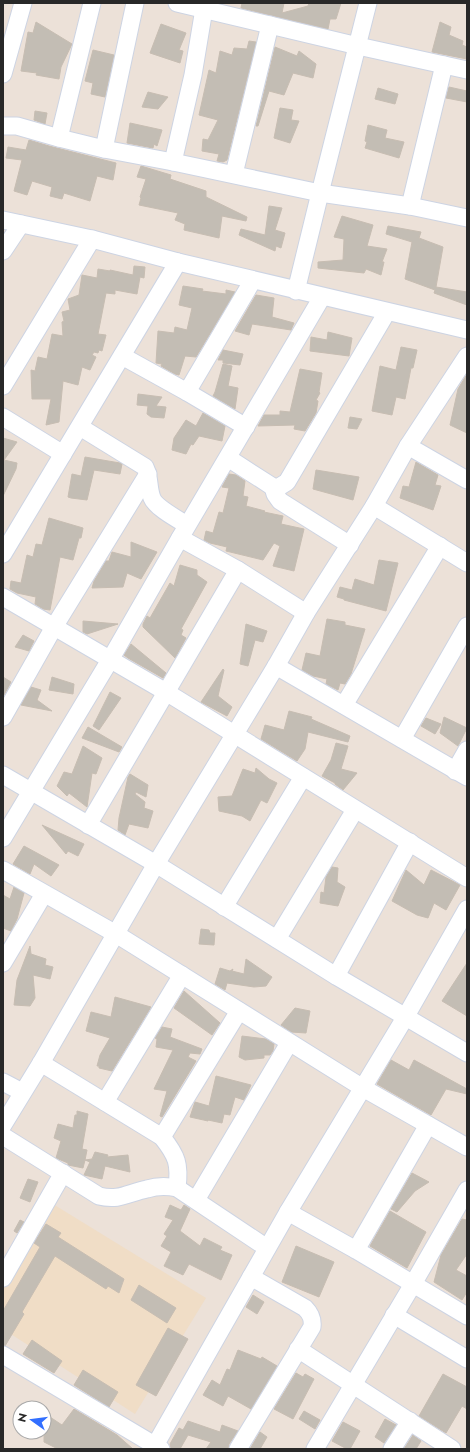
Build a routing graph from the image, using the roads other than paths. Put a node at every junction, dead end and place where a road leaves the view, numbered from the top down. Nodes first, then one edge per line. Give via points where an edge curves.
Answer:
1 (23, 3) edge
2 (92, 3) edge
3 (135, 3) edge
4 (178, 3) edge
5 (368, 3) edge
6 (223, 8) edge
7 (204, 9) junction
8 (270, 25) junction
9 (358, 46) junction
10 (444, 65) junction
11 (467, 70) edge
12 (3, 74) edge
13 (3, 126) edge
14 (59, 138) junction
15 (104, 149) junction
16 (173, 162) junction
17 (234, 174) junction
18 (320, 193) junction
19 (410, 206) junction
20 (467, 218) edge
21 (3, 220) edge
22 (21, 224) junction
23 (92, 239) junction
24 (3, 251) edge
25 (178, 262) junction
26 (253, 280) junction
27 (296, 291) junction
28 (322, 297) junction
29 (387, 312) junction
30 (467, 330) edge
31 (122, 356) junction
32 (467, 356) edge
33 (5, 377) edge
34 (187, 392) junction
35 (3, 417) edge
36 (80, 427) junction
37 (246, 427) junction
38 (408, 446) junction
39 (64, 454) junction
40 (228, 458) junction
41 (148, 474) junction
42 (467, 480) edge
43 (273, 487) junction
44 (374, 506) junction
45 (183, 532) junction
46 (350, 545) junction
47 (440, 546) junction
48 (3, 554) edge
49 (467, 563) edge
50 (238, 570) junction
51 (3, 597) edge
52 (306, 613) junction
53 (467, 626) edge
54 (54, 627) junction
55 (110, 660) junction
56 (276, 666) junction
57 (166, 692) junction
58 (344, 705) junction
59 (3, 717) edge
60 (234, 734) junction
61 (402, 739) junction
62 (467, 750) edge
63 (461, 774) edge
64 (3, 775) edge
65 (302, 777) junction
66 (30, 791) junction
67 (355, 810) junction
68 (88, 825) junction
69 (3, 838) edge
70 (410, 842) junction
71 (156, 864) junction
72 (3, 870) edge
73 (467, 878) edge
74 (44, 894) junction
75 (224, 907) junction
76 (467, 910) edge
77 (116, 934) junction
78 (277, 939) junction
79 (3, 963) edge
80 (182, 975) junction
81 (336, 976) junction
82 (238, 1012) junction
83 (405, 1016) junction
84 (289, 1043) junction
85 (467, 1053) edge
86 (41, 1063) junction
87 (3, 1082) edge
88 (363, 1088) junction
89 (22, 1092) junction
90 (106, 1102) junction
91 (3, 1125) edge
92 (428, 1125) junction
93 (3, 1136) edge
94 (162, 1136) junction
95 (467, 1146) edge
96 (63, 1173) junction
97 (178, 1188) junction
98 (467, 1190) edge
99 (196, 1200) junction
100 (288, 1212) junction
101 (268, 1248) junction
102 (356, 1250) junction
103 (252, 1277) junction
104 (3, 1278) edge
105 (413, 1284) junction
106 (394, 1315) junction
107 (467, 1316) edge
108 (298, 1349) junction
109 (3, 1355) edge
110 (467, 1359) edge
111 (353, 1384) junction
112 (410, 1421) junction
113 (157, 1448) edge
114 (238, 1449) edge
115 (315, 1449) edge
116 (392, 1449) edge
117 (452, 1449) edge

1 - 12 street
2 - 14 street
3 - 15 street
4 - 7 street
5 - 9 street
6 - 7 street
6 - 8 street
7 - 16 street
8 - 9 street
8 - 17 street
9 - 10 street
9 - 18 street
10 - 11 street
10 - 19 street
13 - 14 street via 17,126
14 - 15 street
15 - 16 street
16 - 17 street
17 - 18 street
18 - 19 street
18 - 27 street
19 - 20 street
21 - 22 street
22 - 23 street
22 - 24 street
23 - 25 street
23 - 33 street
25 - 26 street
25 - 31 street
26 - 27 street
26 - 34 street
27 - 28 street
28 - 29 street
28 - 37 street
29 - 30 street
29 - 43 street via 287,482 279,487
31 - 34 street
31 - 36 street
32 - 38 street
34 - 37 street
35 - 39 street
36 - 39 street
36 - 41 street via 145,467
37 - 40 street
38 - 42 street
38 - 44 street
39 - 48 street
40 - 43 street
40 - 45 street
41 - 45 street via 154,503
41 - 54 street
43 - 46 street via 280,501
44 - 46 street
44 - 47 street
45 - 50 street
45 - 55 street
46 - 52 street
47 - 49 street
47 - 58 street
50 - 52 street
50 - 57 street
51 - 54 street
52 - 56 street
53 - 61 street
54 - 55 street
54 - 59 street
55 - 57 street
55 - 66 street
56 - 58 street
56 - 60 street
57 - 60 street
57 - 68 street
58 - 61 street
60 - 65 street
60 - 71 street
61 - 63 street
62 - 63 street
64 - 66 street
65 - 67 street
65 - 75 street
66 - 68 street
66 - 69 street
67 - 70 street
67 - 78 street
68 - 71 street
70 - 73 street
70 - 81 street
71 - 75 street
71 - 77 street
72 - 74 street
74 - 77 street
74 - 79 street
75 - 78 street
76 - 83 street
77 - 80 street
77 - 86 street
78 - 81 street
80 - 82 street
80 - 90 street
81 - 83 street
82 - 84 street
82 - 94 street
83 - 85 street
83 - 88 street
84 - 88 street
84 - 99 street
86 - 89 street
86 - 90 street
87 - 89 street
88 - 92 street
88 - 100 street
89 - 91 street
90 - 94 street
92 - 95 street
92 - 102 street
93 - 96 street
94 - 97 street via 178,1162
96 - 97 street via 98,1196 108,1198 126,1196 156,1187
96 - 104 street
97 - 99 street
98 - 105 street
99 - 101 street
100 - 101 street
100 - 102 street
101 - 103 street
102 - 105 street
103 - 108 street via 310,1313 312,1327
103 - 113 street
105 - 106 street
105 - 107 street
106 - 110 street
106 - 111 street
108 - 111 street
108 - 114 street
109 - 113 street
111 - 112 street
111 - 115 street
112 - 116 street
112 - 117 street

